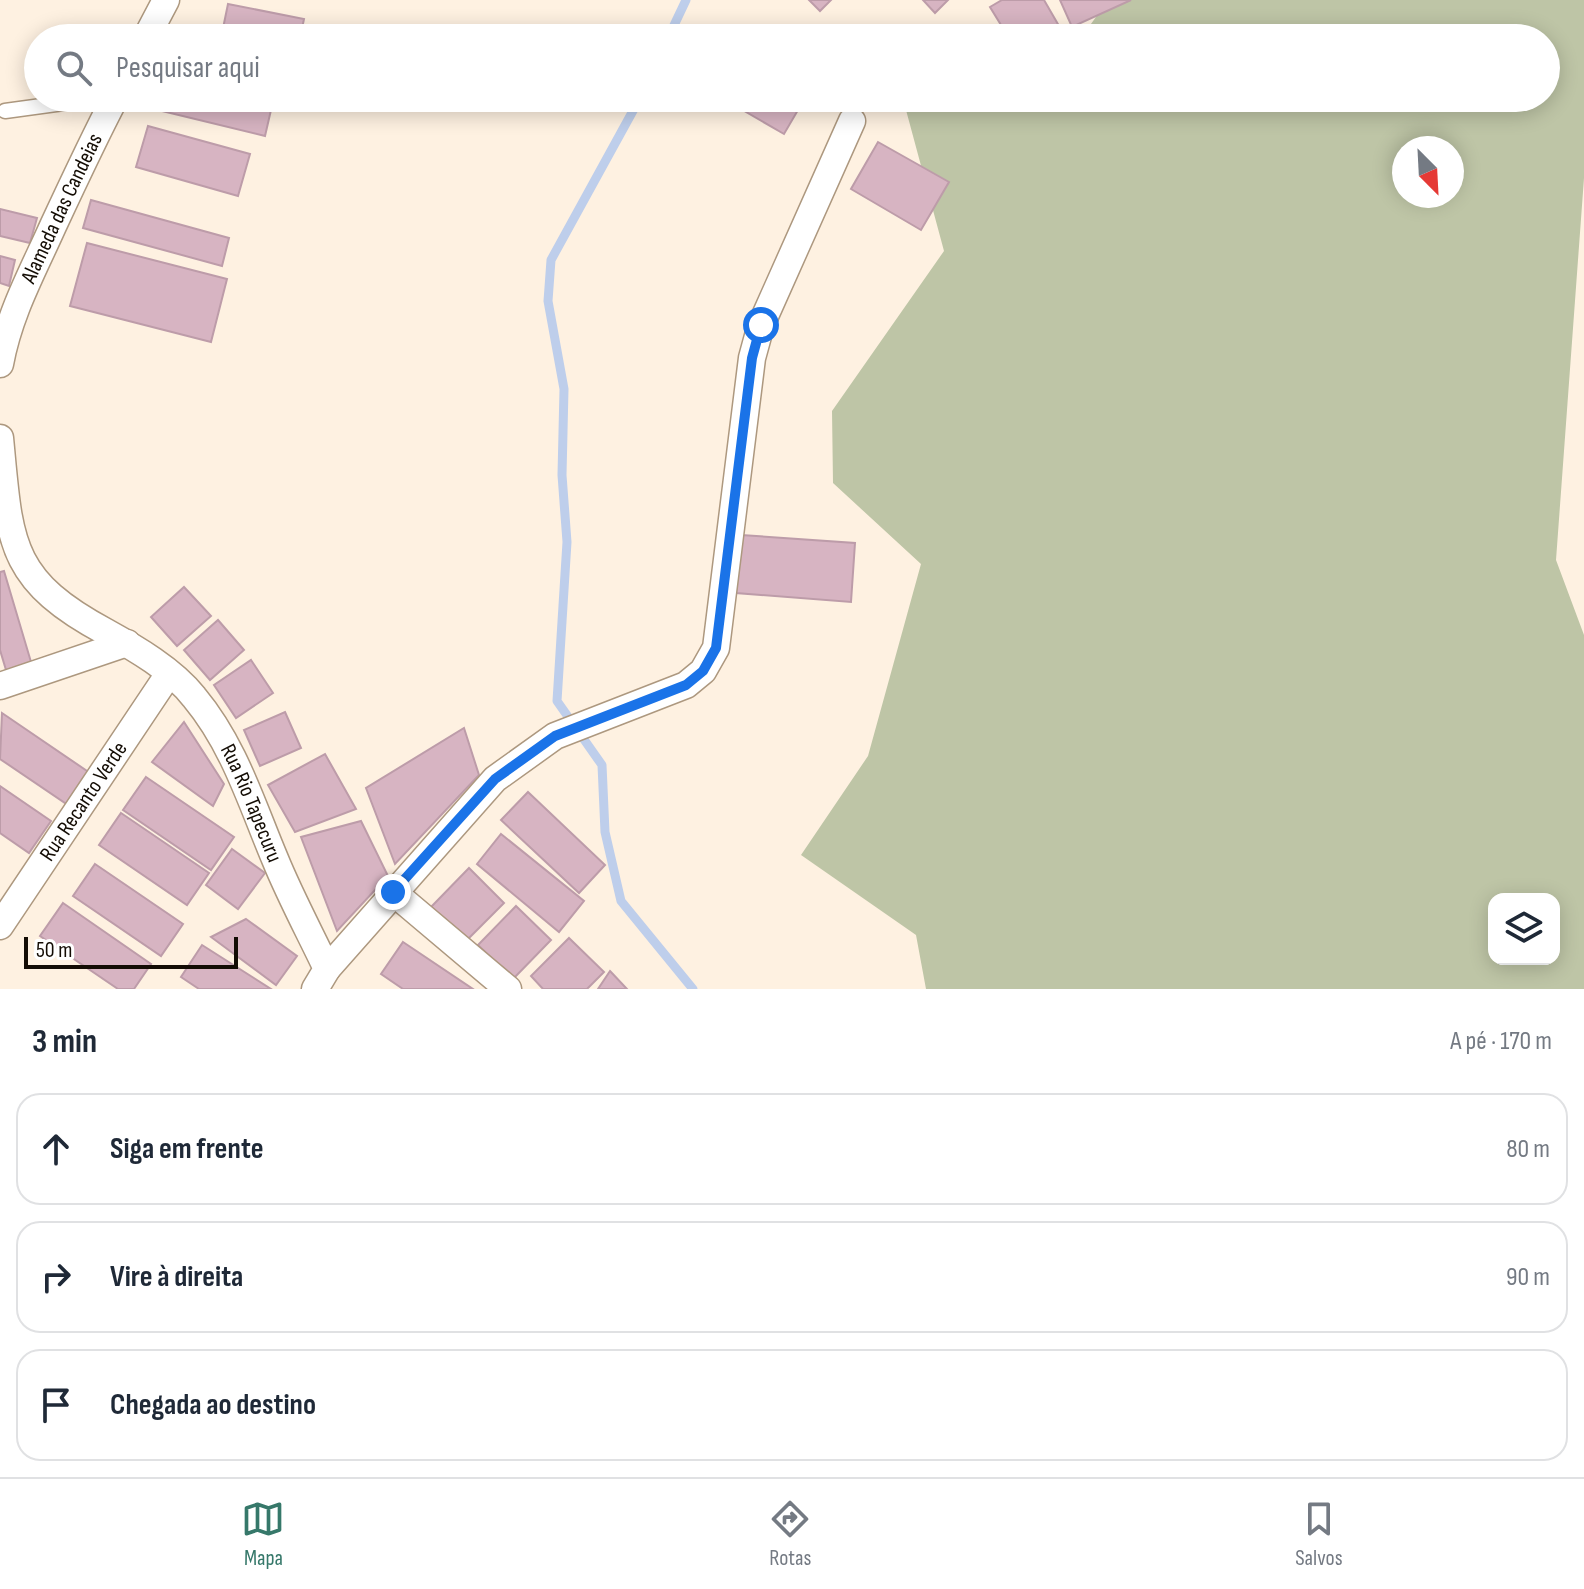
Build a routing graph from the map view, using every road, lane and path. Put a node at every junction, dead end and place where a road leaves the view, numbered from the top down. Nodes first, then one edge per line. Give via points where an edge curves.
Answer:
1 (166, 0) edge
2 (153, 24) edge
3 (24, 108) edge
4 (5, 111) dead end
5 (108, 112) edge
6 (852, 121) dead end
7 (0, 364) edge
8 (0, 438) edge
9 (127, 643) junction
10 (168, 675) junction
11 (0, 686) edge
12 (393, 892) junction
13 (0, 926) edge
14 (321, 979) edge
15 (508, 989) edge

1 - 2 street
3 - 4 lane
5 - 7 street, Alameda das Candeias via 27,277 7,325
6 - 12 street via 761,325 752,358 716,648 703,671 686,685 555,736 495,779
8 - 9 street via 8,516 30,577 62,606
9 - 10 street, Rua Rio Tapecuru
9 - 11 street
10 - 13 street, Rua Recanto Verde
10 - 14 street, Rua Rio Tapecuru via 192,693 226,741
12 - 14 street
12 - 15 street

